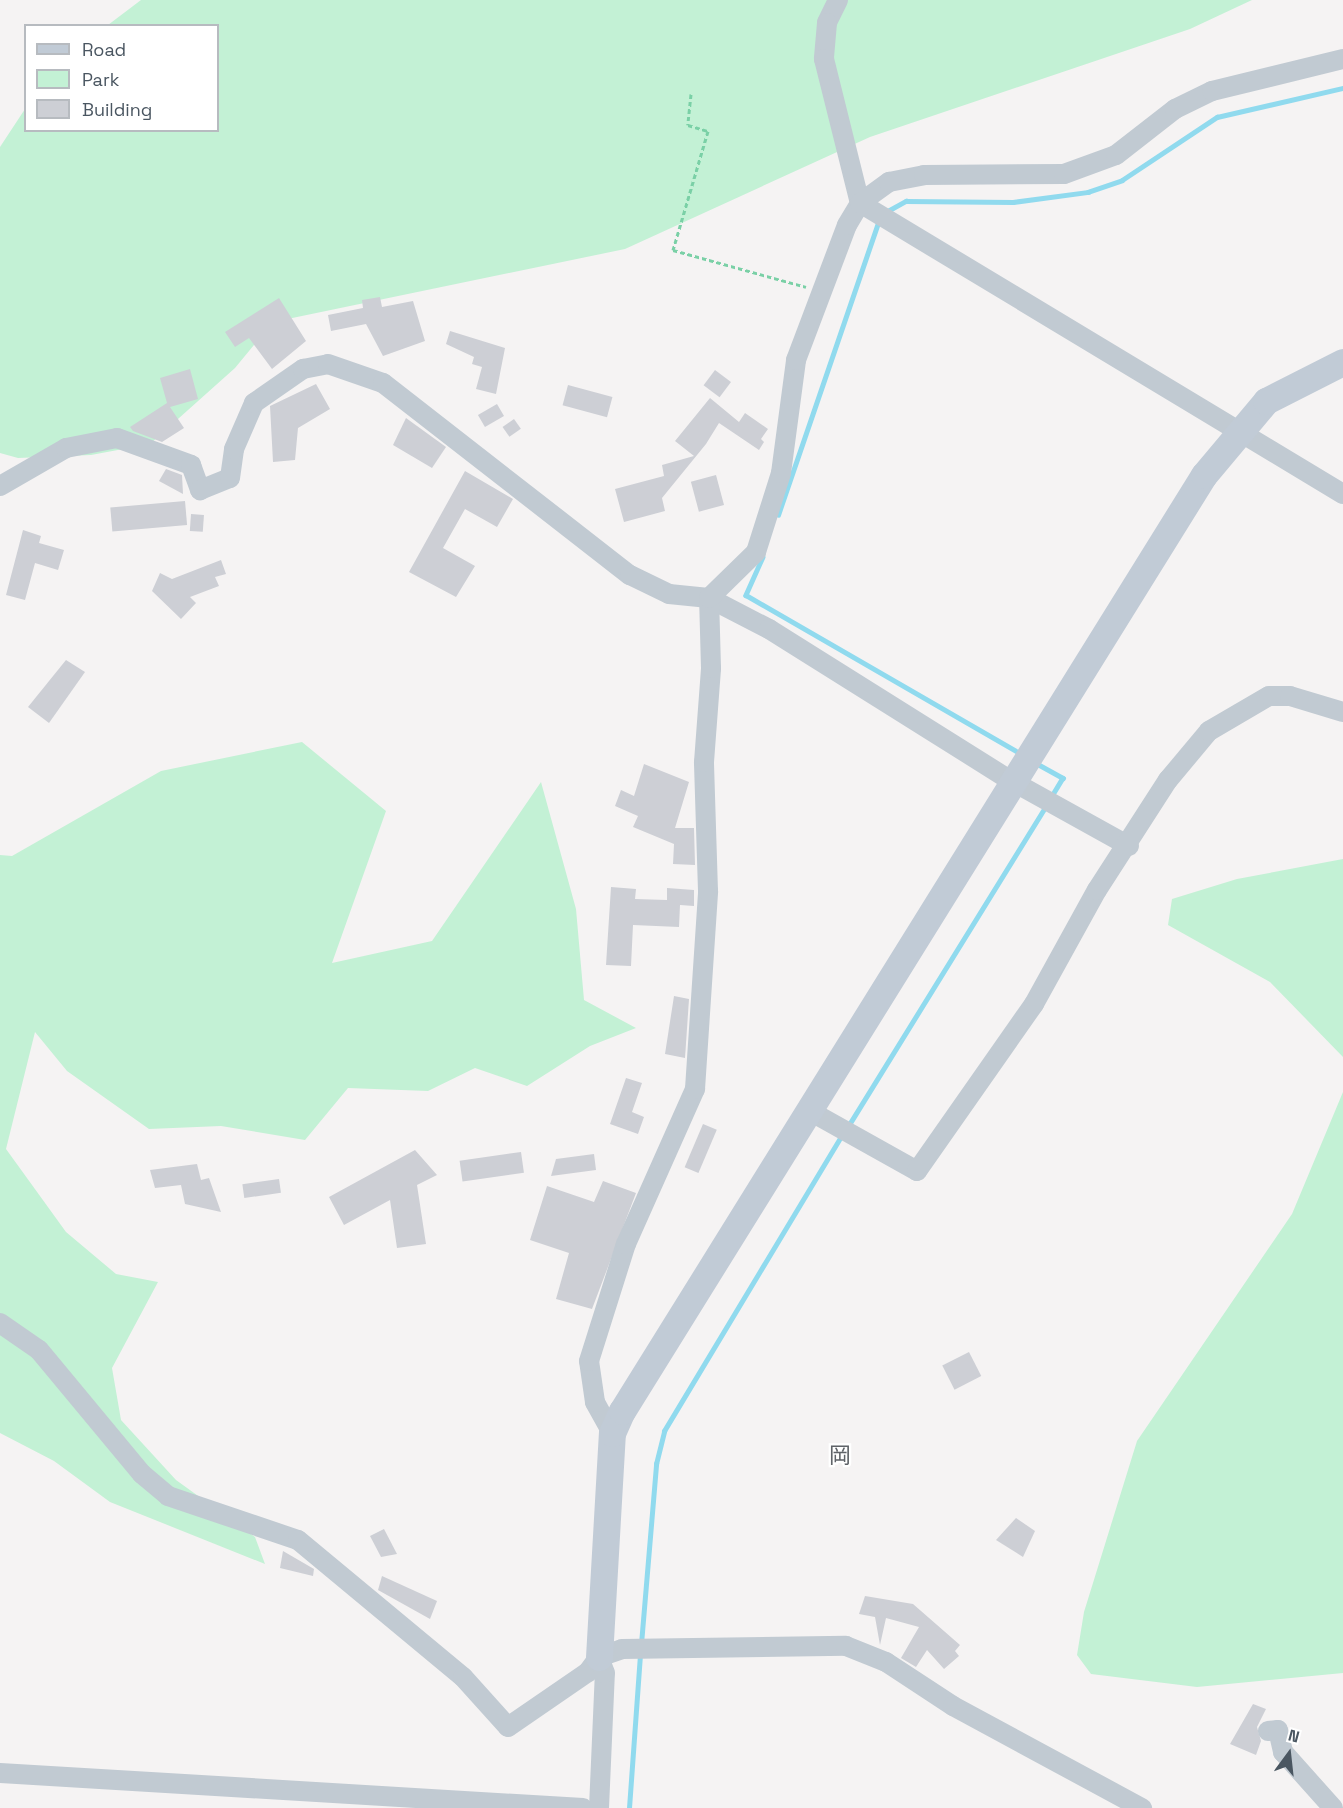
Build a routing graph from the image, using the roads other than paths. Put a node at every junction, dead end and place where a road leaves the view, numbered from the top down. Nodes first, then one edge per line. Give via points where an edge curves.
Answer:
1 (838, 0) edge
2 (1343, 59) edge
3 (860, 203) junction
4 (1343, 362) edge
5 (1237, 434) junction
6 (0, 486) edge
7 (1343, 494) edge
8 (709, 598) junction
9 (1343, 712) edge
10 (1010, 780) junction
11 (1129, 846) junction
12 (808, 1110) junction
13 (0, 1323) edge
14 (612, 1433) junction
15 (600, 1657) junction
16 (1268, 1731) dead end
17 (0, 1773) edge
18 (583, 1808) edge
19 (599, 1808) edge
20 (1143, 1808) edge
21 (1333, 1808) edge

1 - 3 street via 827,23 824,59
2 - 3 street via 1212,91 1092,166 1029,177 906,177 875,190
3 - 5 street
3 - 8 street via 796,360 781,473 756,552
4 - 5 street via 1278,392
5 - 7 street
5 - 10 street via 1204,475
6 - 8 street via 66,448 117,438 191,465 200,490 230,478 234,449 254,403 303,369 328,364 383,383 630,575 669,594
8 - 10 street
8 - 14 street via 711,668 704,762 708,891 695,1089 626,1244 589,1360 595,1402
9 - 11 street via 1290,696 1269,696 1239,712 1209,731 1168,780
10 - 11 street
10 - 12 street
11 - 12 street via 1097,890 1034,1004 917,1171
12 - 14 street
13 - 15 street via 39,1350 142,1474 168,1496 298,1540 463,1677 508,1727 588,1672
14 - 15 street
15 - 19 street via 605,1673
15 - 20 street via 658,1644 846,1646 886,1662 953,1706
16 - 21 street via 1278,1730 1284,1752
17 - 18 street

